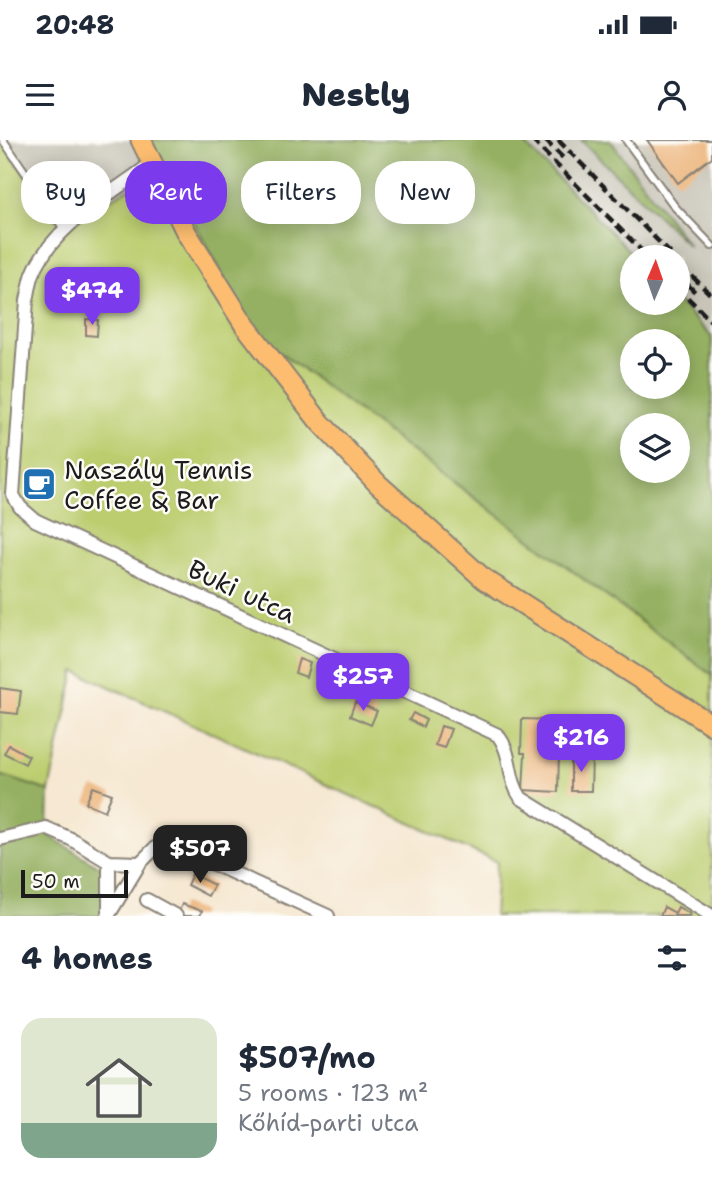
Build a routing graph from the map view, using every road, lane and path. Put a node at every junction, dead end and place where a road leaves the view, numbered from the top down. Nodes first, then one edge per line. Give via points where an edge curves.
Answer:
1 (2, 140) edge
2 (141, 140) edge
3 (626, 140) edge
4 (151, 161) edge
5 (125, 183) edge
6 (182, 224) edge
7 (64, 229) junction
8 (712, 246) edge
9 (712, 725) edge
10 (0, 839) edge
11 (110, 862) junction
12 (140, 863) junction
13 (147, 900) dead end
14 (109, 915) edge
15 (176, 916) edge
16 (328, 916) edge
17 (712, 916) edge

1 - 7 lane
2 - 4 main road
3 - 8 lane via 675,207
5 - 7 street
6 - 9 main road via 244,324 318,421 378,484 484,579
7 - 17 street, Buki utca via 33,274 27,300 13,495 20,507 35,520 498,735 507,747 513,787 521,799
10 - 11 street via 46,828
11 - 12 street
11 - 14 street
12 - 14 street
12 - 16 street via 155,848 174,846
13 - 15 street

